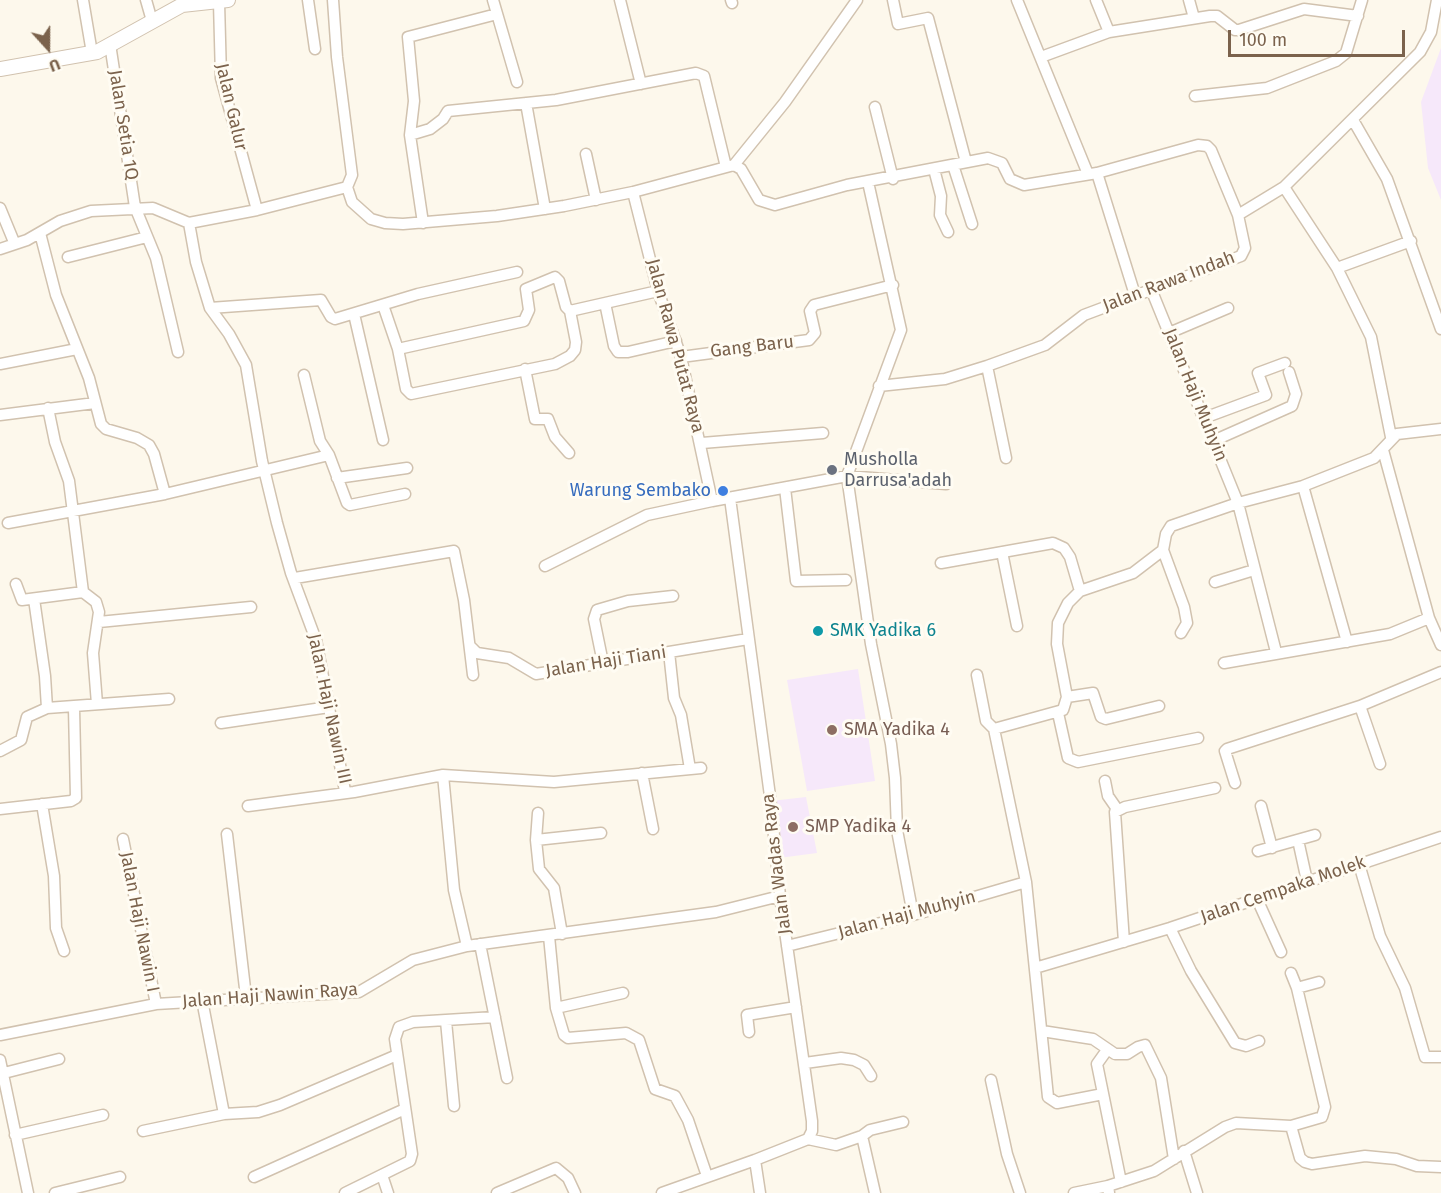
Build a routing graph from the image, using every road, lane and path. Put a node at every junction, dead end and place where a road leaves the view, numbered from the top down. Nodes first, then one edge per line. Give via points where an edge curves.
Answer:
1 (83, 0) edge
2 (146, 0) edge
3 (308, 0) edge
4 (333, 0) edge
5 (493, 0) edge
6 (620, 0) edge
7 (857, 0) edge
8 (893, 0) edge
9 (1017, 0) edge
10 (1096, 0) edge
11 (1189, 0) edge
12 (1362, 0) edge
13 (1437, 0) edge
14 (224, 1) edge
15 (497, 14) junction
16 (1358, 16) junction
17 (1194, 18) junction
18 (152, 21) junction
19 (1109, 32) junction
20 (110, 44) junction
21 (315, 49) dead end
22 (92, 53) junction
23 (1041, 57) junction
24 (0, 69) edge
25 (517, 82) dead end
26 (641, 84) junction
27 (1195, 96) dead end
28 (526, 103) junction
29 (875, 107) dead end
30 (1353, 120) junction
31 (410, 135) junction
32 (586, 154) dead end
33 (966, 162) junction
34 (953, 165) junction
35 (730, 166) junction
36 (934, 169) junction
37 (1093, 174) junction
38 (893, 178) junction
39 (868, 182) junction
40 (347, 187) junction
41 (1284, 187) junction
42 (633, 192) junction
43 (596, 200) junction
44 (135, 207) junction
45 (0, 208) edge
46 (545, 209) junction
47 (257, 210) junction
48 (1238, 214) junction
49 (423, 223) junction
50 (189, 224) junction
51 (972, 224) dead end
52 (40, 232) junction
53 (948, 232) dead end
54 (147, 237) junction
55 (1411, 241) junction
56 (14, 242) junction
57 (0, 249) edge
58 (68, 257) dead end
59 (1337, 268) junction
60 (517, 272) dead end
61 (893, 285) junction
62 (1151, 289) junction
63 (658, 291) junction
64 (1135, 295) junction
65 (605, 303) junction
66 (383, 305) junction
67 (210, 308) junction
68 (1228, 308) dead end
69 (570, 311) junction
70 (354, 314) junction
71 (1441, 329) edge
72 (1169, 333) junction
73 (676, 341) junction
74 (77, 349) junction
75 (398, 349) junction
76 (178, 351) dead end
77 (681, 357) junction
78 (0, 364) edge
79 (987, 366) junction
80 (525, 369) junction
81 (304, 375) dead end
82 (879, 386) junction
83 (95, 403) junction
84 (48, 408) junction
85 (0, 415) edge
86 (1204, 418) junction
87 (1441, 429) edge
88 (823, 433) dead end
89 (1391, 437) junction
90 (382, 440) dead end
91 (1214, 441) junction
92 (702, 443) junction
93 (1383, 450) junction
94 (569, 453) dead end
95 (329, 455) junction
96 (1006, 459) dead end
97 (407, 468) dead end
98 (267, 471) junction
99 (847, 476) junction
100 (337, 478) junction
101 (946, 484) dead end
102 (1303, 486) junction
103 (784, 488) junction
104 (165, 494) junction
105 (405, 494) dead end
106 (730, 498) junction
107 (712, 501) junction
108 (1238, 502) junction
109 (73, 510) junction
110 (8, 523) dead end
111 (1163, 550) junction
112 (1002, 552) junction
113 (941, 563) dead end
114 (545, 566) dead end
115 (1254, 570) junction
116 (295, 578) junction
117 (846, 580) dead end
118 (1215, 582) dead end
119 (16, 584) dead end
120 (1080, 591) junction
121 (83, 592) junction
122 (673, 596) dead end
123 (34, 599) junction
124 (251, 607) dead end
125 (1429, 618) junction
126 (99, 622) junction
127 (1017, 626) dead end
128 (1181, 633) dead end
129 (748, 639) junction
130 (1347, 642) junction
131 (1441, 645) edge
132 (470, 646) junction
133 (669, 652) junction
134 (1276, 652) junction
135 (603, 663) junction
136 (1224, 663) dead end
137 (1441, 672) edge
138 (473, 675) dead end
139 (977, 675) dead end
140 (1067, 697) junction
141 (169, 699) dead end
142 (98, 704) junction
143 (1159, 706) dead end
144 (1360, 706) junction
145 (329, 707) junction
146 (47, 708) junction
147 (74, 708) junction
148 (1058, 713) junction
149 (221, 723) dead end
150 (994, 729) junction
151 (1198, 738) dead end
152 (0, 751) edge
153 (1380, 764) dead end
154 (642, 773) junction
155 (443, 775) junction
156 (1105, 781) dead end
157 (1236, 783) dead end
158 (1215, 788) dead end
159 (345, 791) junction
160 (42, 804) junction
161 (248, 806) dead end
162 (1261, 806) dead end
163 (0, 809) edge
164 (1117, 809) junction
165 (538, 813) dead end
166 (652, 829) dead end
167 (601, 833) dead end
168 (227, 834) dead end
169 (1315, 835) dead end
170 (1441, 837) edge
171 (123, 839) dead end
172 (536, 840) junction
173 (1298, 840) junction
174 (1272, 848) junction
175 (1258, 851) dead end
176 (1359, 864) junction
177 (1307, 881) junction
178 (1026, 882) junction
179 (780, 896) junction
180 (1257, 899) junction
181 (913, 915) junction
182 (1170, 928) junction
183 (562, 934) junction
184 (549, 936) junction
185 (1124, 942) junction
186 (480, 944) junction
187 (467, 946) junction
188 (787, 946) junction
189 (64, 951) dead end
190 (1281, 952) dead end
191 (1035, 969) junction
192 (1290, 973) dead end
193 (1319, 982) dead end
194 (1297, 988) junction
195 (623, 993) dead end
196 (246, 997) junction
197 (202, 1000) junction
198 (156, 1004) junction
199 (796, 1007) junction
200 (556, 1008) junction
201 (495, 1017) junction
202 (446, 1021) junction
203 (1042, 1031) junction
204 (749, 1032) dead end
205 (0, 1035) edge
206 (1259, 1041) dead end
207 (1107, 1050) junction
208 (397, 1055) junction
209 (1441, 1057) edge
210 (59, 1059) dead end
211 (0, 1060) edge
212 (805, 1063) junction
213 (4, 1073) junction
214 (872, 1076) dead end
215 (507, 1078) dead end
216 (991, 1080) dead end
217 (1103, 1094) junction
218 (454, 1106) dead end
219 (405, 1109) junction
220 (103, 1115) dead end
221 (228, 1115) junction
222 (903, 1122) dead end
223 (1291, 1126) junction
224 (143, 1131) dead end
225 (15, 1135) junction
226 (862, 1136) junction
227 (808, 1139) junction
228 (1184, 1151) junction
229 (755, 1160) junction
230 (1174, 1160) junction
231 (1441, 1167) edge
232 (382, 1176) junction
233 (707, 1176) junction
234 (120, 1177) dead end
235 (254, 1177) dead end
236 (1121, 1182) junction
237 (1108, 1190) edge
238 (28, 1193) edge
239 (55, 1193) edge
240 (345, 1193) edge
241 (388, 1193) edge
242 (497, 1193) edge
243 (575, 1193) edge
244 (662, 1193) edge
245 (760, 1193) edge
246 (876, 1193) edge
247 (1020, 1193) edge
248 (1074, 1193) edge
249 (1197, 1193) edge

1 - 22 street
2 - 18 street
3 - 21 street
4 - 40 street via 352,175
5 - 15 street
6 - 26 street
7 - 35 street via 785,102
8 - 33 street via 898,24 928,18
9 - 23 street
10 - 19 street
11 - 17 street
12 - 16 street
13 - 30 street via 1427,42
14 - 18 street via 182,5
14 - 47 street, Jalan Galur via 221,78
15 - 25 street
15 - 31 street via 408,37 414,101
16 - 17 street via 1304,9 1239,30 1217,16
16 - 27 street via 1346,53 1329,65 1267,88
17 - 19 street
18 - 20 street
19 - 23 street
20 - 22 street
20 - 44 street, Jalan Setia 1Q
22 - 24 street
23 - 37 street
26 - 28 street
26 - 35 street via 696,73 704,76
28 - 31 street via 448,111 430,129
28 - 46 street
29 - 38 street
30 - 41 street
30 - 55 street via 1387,179
31 - 49 street
32 - 43 street
33 - 34 street
33 - 37 street, Jalan Rawa Indah via 996,159 1010,179 1024,184
34 - 36 street
34 - 51 street
35 - 39 street via 741,169 759,200 775,205
35 - 42 street
36 - 38 street
36 - 53 street via 941,196 940,215
37 - 48 street, Jalan Rawa Indah via 1203,145 1211,150
37 - 64 street
38 - 39 street
39 - 61 street
40 - 47 street
40 - 49 street via 352,202 371,219 392,224
41 - 48 street
41 - 59 street
42 - 43 street
42 - 63 street, Jalan Rawa Putat Raya
43 - 46 street
44 - 50 street via 153,208
44 - 52 street via 91,211
44 - 54 street, Jalan Setia 1Q
45 - 56 street
46 - 49 street
47 - 50 street
48 - 62 street, Jalan Rawa Indah via 1245,248 1241,256
50 - 67 street, Jalan Haji Nawin III
52 - 56 street
52 - 74 street via 56,295
54 - 58 street
54 - 76 street, Jalan Setia 1Q via 156,258
55 - 59 street
55 - 71 street
56 - 57 street
59 - 89 street via 1371,337
60 - 66 street
61 - 77 street, Gang Baru via 813,305 810,310 815,333 809,340
61 - 82 street via 901,330
62 - 64 street, Jalan Rawa Indah
62 - 72 street, Jalan Haji Muhyin
63 - 65 street
63 - 73 street, Jalan Rawa Putat Raya
64 - 79 street, Jalan Rawa Indah via 1084,315 1045,345
65 - 69 street
65 - 73 street via 618,352
66 - 70 street
66 - 75 street
67 - 70 street via 321,300 333,319
67 - 98 street, Jalan Haji Nawin III via 246,365
68 - 72 street
69 - 75 street via 555,277 526,289 529,310 524,321
69 - 80 street via 576,342 570,356 555,364
70 - 90 street
72 - 86 street, Jalan Haji Muhyin
73 - 77 street, Jalan Rawa Putat Raya
74 - 78 street
74 - 83 street
75 - 80 street via 406,389 411,394
77 - 92 street, Jalan Rawa Putat Raya
79 - 82 street, Jalan Rawa Indah via 945,379
79 - 96 street
80 - 94 street via 535,419 548,420 555,437
81 - 95 street via 320,441
82 - 99 street
83 - 84 street
83 - 104 street via 106,429 149,445
84 - 85 street
84 - 109 street via 69,481
86 - 91 street, Jalan Haji Muhyin
86 - 91 street via 1266,395 1258,373 1287,368 1296,394 1292,406
87 - 89 street via 1404,431
88 - 92 street
89 - 93 street
91 - 108 street, Jalan Haji Muhyin
92 - 107 street, Jalan Rawa Putat Raya
93 - 102 street via 1374,458
93 - 125 street
95 - 98 street
95 - 100 street
97 - 100 street
98 - 104 street
98 - 116 street, Jalan Haji Nawin III via 279,533
99 - 101 street
99 - 103 street
99 - 181 street via 871,644 891,744 897,830
100 - 105 street via 350,505
102 - 108 street
102 - 130 street
103 - 106 street
103 - 117 street via 796,581
104 - 109 street
106 - 107 street
106 - 129 street, Jalan Wadas Raya
107 - 114 street via 647,515
108 - 111 street via 1171,526
108 - 115 street, Jalan Haji Muhyin
109 - 110 street
109 - 121 street
111 - 120 street via 1132,573
111 - 128 street via 1184,607 1187,622
112 - 113 street
112 - 120 street via 1053,543 1064,548
112 - 127 street
115 - 118 street
115 - 134 street, Jalan Haji Muhyin
116 - 132 street via 454,551
116 - 145 street, Jalan Haji Nawin III via 316,640
119 - 123 street via 22,600
120 - 140 street via 1068,603 1058,623 1058,654
121 - 123 street
121 - 126 street via 96,602
122 - 135 street via 628,601 597,610 594,619
123 - 146 street
124 - 126 street
125 - 130 street via 1390,634
125 - 131 street
126 - 142 street via 93,653
129 - 133 street, Jalan Haji Tiani
129 - 179 street, Jalan Wadas Raya
130 - 134 street
132 - 135 street, Jalan Haji Tiani via 477,653 509,658 536,674
132 - 138 street
133 - 135 street, Jalan Haji Tiani
133 - 154 street, Jalan Haji Nawin III via 674,698 695,769
134 - 136 street
137 - 144 street
139 - 150 street via 986,721
140 - 143 street via 1093,693 1101,717 1106,719
140 - 148 street via 1065,707
141 - 142 street
142 - 147 street
144 - 153 street
144 - 157 street via 1227,749
145 - 149 street
145 - 159 street, Jalan Haji Nawin III
146 - 147 street
146 - 152 street via 27,717 21,740
147 - 160 street via 76,798
148 - 150 street
148 - 151 street via 1068,758 1078,762
150 - 178 street
154 - 155 street, Jalan Haji Nawin III via 554,782
154 - 166 street
155 - 159 street, Jalan Haji Nawin III
155 - 187 street via 454,890
156 - 164 street via 1108,796
158 - 164 street
159 - 161 street
160 - 163 street
160 - 189 street via 54,876 56,928
162 - 174 street
164 - 185 street via 1114,829
165 - 172 street
167 - 172 street
168 - 196 street
169 - 173 street
170 - 176 street, Jalan Cempaka Molek
171 - 198 street, Jalan Haji Nawin I
172 - 183 street via 539,869 554,888
173 - 174 street
173 - 177 street
174 - 175 street
176 - 177 street, Jalan Cempaka Molek
176 - 209 street via 1380,936 1405,988 1425,1057
177 - 180 street, Jalan Cempaka Molek
178 - 181 street, Jalan Haji Muhyin
178 - 191 street
179 - 183 street, Jalan Haji Nawin Raya via 716,912
179 - 188 street, Jalan Wadas Raya
180 - 182 street, Jalan Cempaka Molek
180 - 190 street
181 - 188 street, Jalan Haji Muhyin
182 - 185 street, Jalan Cempaka Molek
182 - 206 street via 1235,1043 1246,1046
183 - 184 street, Jalan Haji Nawin Raya
184 - 186 street, Jalan Haji Nawin Raya
184 - 200 street
185 - 191 street, Jalan Cempaka Molek
186 - 187 street, Jalan Haji Nawin Raya
186 - 201 street
187 - 196 street, Jalan Haji Nawin Raya via 413,960 359,992
188 - 199 street, Jalan Wadas Raya
191 - 203 street
192 - 194 street
193 - 194 street
194 - 223 street via 1325,1107 1322,1117
195 - 200 street
196 - 197 street, Jalan Haji Nawin Raya
197 - 198 street, Jalan Haji Nawin Raya
197 - 221 street
198 - 205 street, Jalan Haji Nawin Raya
199 - 204 street via 747,1015
199 - 212 street, Jalan Wadas Raya
200 - 233 street via 568,1038 626,1033 639,1040 655,1089 675,1096 688,1120
201 - 202 street
201 - 215 street
202 - 208 street via 413,1022 399,1027 394,1039
202 - 218 street
203 - 207 street via 1093,1039
203 - 217 street via 1048,1097 1053,1102
207 - 217 street via 1097,1064
207 - 230 street via 1124,1055 1147,1047 1161,1078
208 - 219 street
208 - 221 street via 280,1105
210 - 213 street
211 - 213 street
212 - 214 street via 854,1060
212 - 227 street, Jalan Wadas Raya via 812,1121
213 - 225 street
216 - 247 street
217 - 236 street
219 - 232 street via 410,1161
219 - 235 street
220 - 225 street
221 - 224 street
222 - 226 street via 870,1130
223 - 228 street via 1236,1123
223 - 231 street via 1300,1158 1312,1164 1365,1156
225 - 238 street
226 - 227 street via 836,1145
226 - 246 street
227 - 229 street
228 - 230 street
228 - 249 street
229 - 233 street
229 - 245 street
230 - 236 street
232 - 240 street
232 - 241 street
233 - 244 street
234 - 239 street
236 - 237 street
237 - 248 street
242 - 243 street via 556,1168 568,1178

